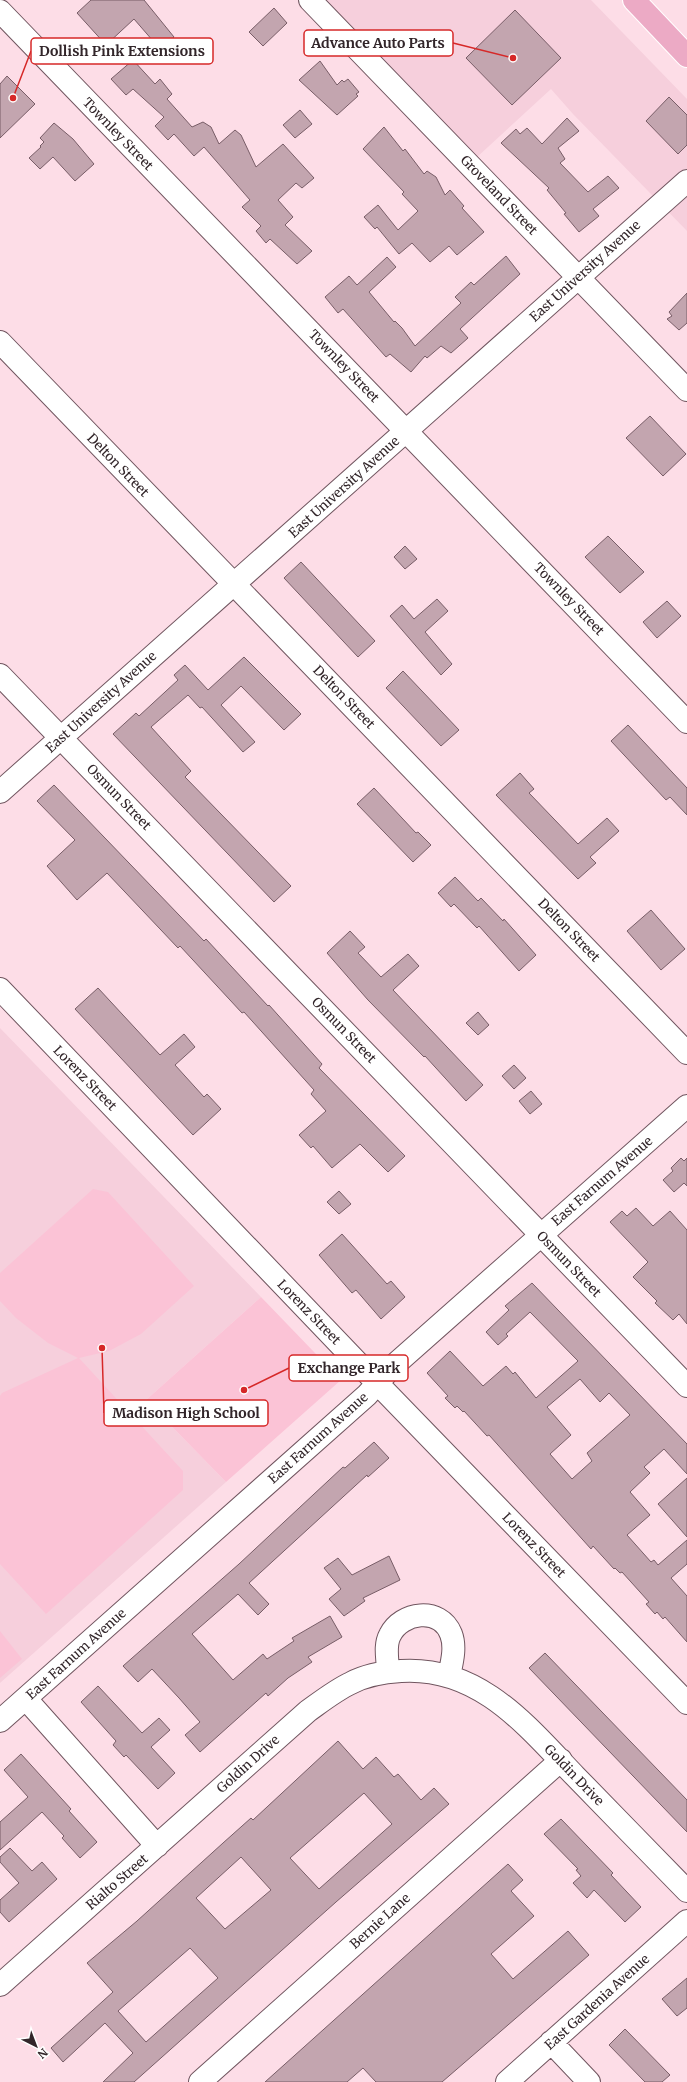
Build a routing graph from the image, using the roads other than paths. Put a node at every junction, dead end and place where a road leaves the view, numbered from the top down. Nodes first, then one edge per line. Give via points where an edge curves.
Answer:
1 (310, 0) edge
2 (634, 0) edge
3 (0, 12) edge
4 (687, 56) edge
5 (687, 181) edge
6 (578, 277) junction
7 (0, 342) edge
8 (687, 390) edge
9 (406, 431) junction
10 (234, 584) junction
11 (0, 675) edge
12 (687, 722) edge
13 (60, 738) junction
14 (0, 792) edge
15 (0, 989) edge
16 (687, 1052) edge
17 (687, 1106) edge
18 (541, 1235) junction
19 (377, 1383) junction
20 (687, 1386) edge
21 (388, 1672) junction
22 (450, 1676) junction
23 (26, 1699) junction
24 (687, 1703) edge
25 (0, 1721) edge
26 (561, 1760) junction
27 (157, 1846) junction
28 (687, 1891) edge
29 (687, 1921) edge
30 (0, 1985) edge
31 (551, 2042) junction
32 (200, 2082) edge
33 (507, 2082) edge
34 (589, 2082) edge

1 - 6 street, Groveland Street
2 - 4 main road
3 - 9 street, Townley Street
5 - 6 street, East University Avenue
6 - 8 street, Groveland Street
6 - 9 street, East University Avenue
7 - 10 street, Delton Street
9 - 10 street, East University Avenue
9 - 12 street, Townley Street
10 - 13 street, East University Avenue
10 - 16 street, Delton Street
11 - 13 street, Osmun Street
13 - 14 street, East University Avenue
13 - 18 street, Osmun Street
15 - 19 street, Lorenz Street
17 - 18 street, East Farnum Avenue
18 - 19 street, East Farnum Avenue
18 - 20 street, Osmun Street
19 - 23 street, East Farnum Avenue
19 - 24 street, Lorenz Street
21 - 22 street, Goldin Drive via 413,1670
21 - 22 street via 389,1636 401,1622 410,1616 420,1614 436,1619 450,1632 453,1641
21 - 27 street, Goldin Drive via 352,1682 308,1711
22 - 26 street, Goldin Drive via 467,1682 499,1701
23 - 25 street, East Farnum Avenue
23 - 27 street, Rialto Street
26 - 28 street, Goldin Drive
26 - 32 street, Bernie Lane
27 - 30 street, Rialto Street
29 - 31 street, East Gardenia Avenue
31 - 33 street, East Gardenia Avenue
31 - 34 street

